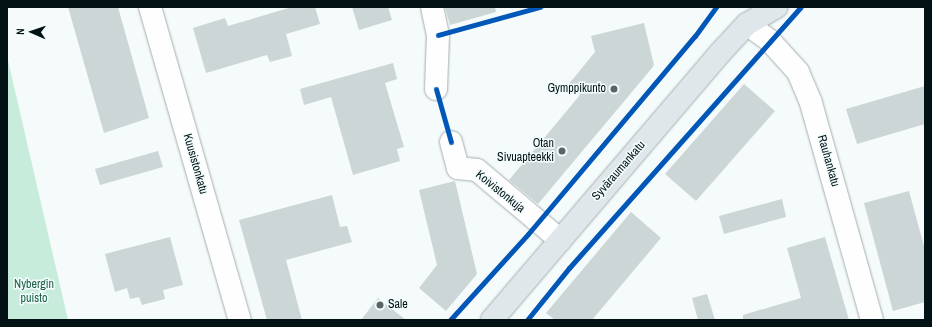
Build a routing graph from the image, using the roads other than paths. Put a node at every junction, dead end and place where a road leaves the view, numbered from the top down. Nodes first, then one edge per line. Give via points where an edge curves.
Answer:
1 (150, 7) edge
2 (432, 7) edge
3 (776, 7) edge
4 (750, 15) edge
5 (436, 89) dead end
6 (451, 142) dead end
7 (560, 240) junction
8 (494, 319) edge
9 (240, 320) edge
10 (872, 320) edge

1 - 9 street, Kuusistonkatu
2 - 5 street via 438,35
3 - 4 main road, Syväraumankatu
4 - 7 main road, Syväraumankatu
4 - 10 street, Rauhankatu via 798,72 811,103
6 - 7 street, Koivistonkuja via 458,168 477,170
7 - 8 main road, Syväraumankatu

